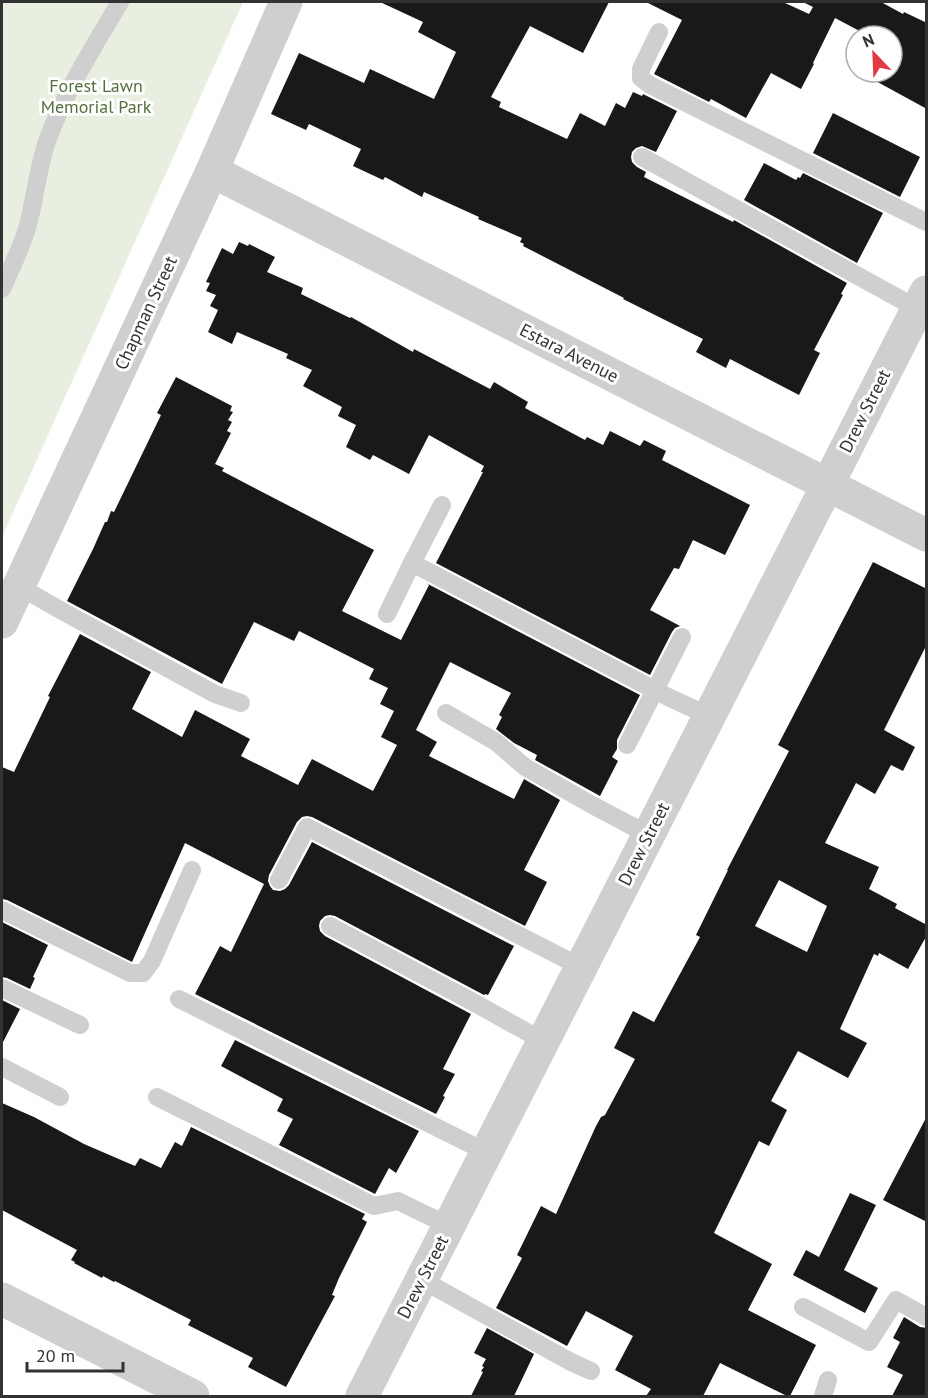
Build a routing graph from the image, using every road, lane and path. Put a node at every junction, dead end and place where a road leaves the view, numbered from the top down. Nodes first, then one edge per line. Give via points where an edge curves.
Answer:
1 (120, 2) edge
2 (286, 2) edge
3 (659, 32) dead end
4 (642, 157) dead end
5 (212, 171) junction
6 (927, 222) edge
7 (2, 289) edge
8 (922, 301) edge
9 (827, 484) junction
10 (442, 505) dead end
11 (927, 534) edge
12 (412, 563) junction
13 (18, 586) junction
14 (387, 614) dead end
15 (2, 622) edge
16 (682, 637) dead end
17 (655, 690) junction
18 (241, 703) dead end
19 (446, 713) dead end
20 (709, 716) junction
21 (627, 745) dead end
22 (649, 835) junction
23 (192, 870) dead end
24 (279, 880) dead end
25 (2, 910) edge
26 (330, 926) dead end
27 (581, 967) junction
28 (2, 988) edge
29 (180, 999) dead end
30 (80, 1025) dead end
31 (543, 1041) junction
32 (2, 1067) edge
33 (60, 1097) dead end
34 (158, 1097) dead end
35 (486, 1152) junction
36 (449, 1226) junction
37 (422, 1280) junction
38 (2, 1299) edge
39 (803, 1307) dead end
40 (927, 1317) edge
41 (591, 1371) dead end
42 (193, 1396) edge
43 (362, 1396) edge

1 - 7 lane via 60,108 43,155 22,245
2 - 5 street, Chapman Street
3 - 6 lane via 641,69 641,78 650,86
4 - 8 lane
5 - 9 street, Estara Avenue
5 - 13 street, Chapman Street
8 - 9 street, Drew Street
9 - 11 street, Estara Avenue
9 - 20 street, Drew Street
10 - 12 lane
12 - 14 lane
12 - 17 lane
13 - 15 street, Chapman Street
13 - 18 lane via 214,694
16 - 17 lane
17 - 20 lane
17 - 21 lane
19 - 22 lane via 496,742 525,767
20 - 22 street, Drew Street
22 - 27 street, Drew Street
23 - 25 lane via 143,973 130,973
24 - 27 lane via 307,827
26 - 31 lane
27 - 31 street, Drew Street
28 - 30 lane
29 - 35 lane
31 - 35 street, Drew Street
32 - 33 lane
34 - 36 lane via 374,1206 398,1201
35 - 36 street, Drew Street
36 - 37 street, Drew Street
37 - 41 lane
37 - 43 street, Drew Street
38 - 42 street
39 - 40 lane via 869,1342 896,1300

